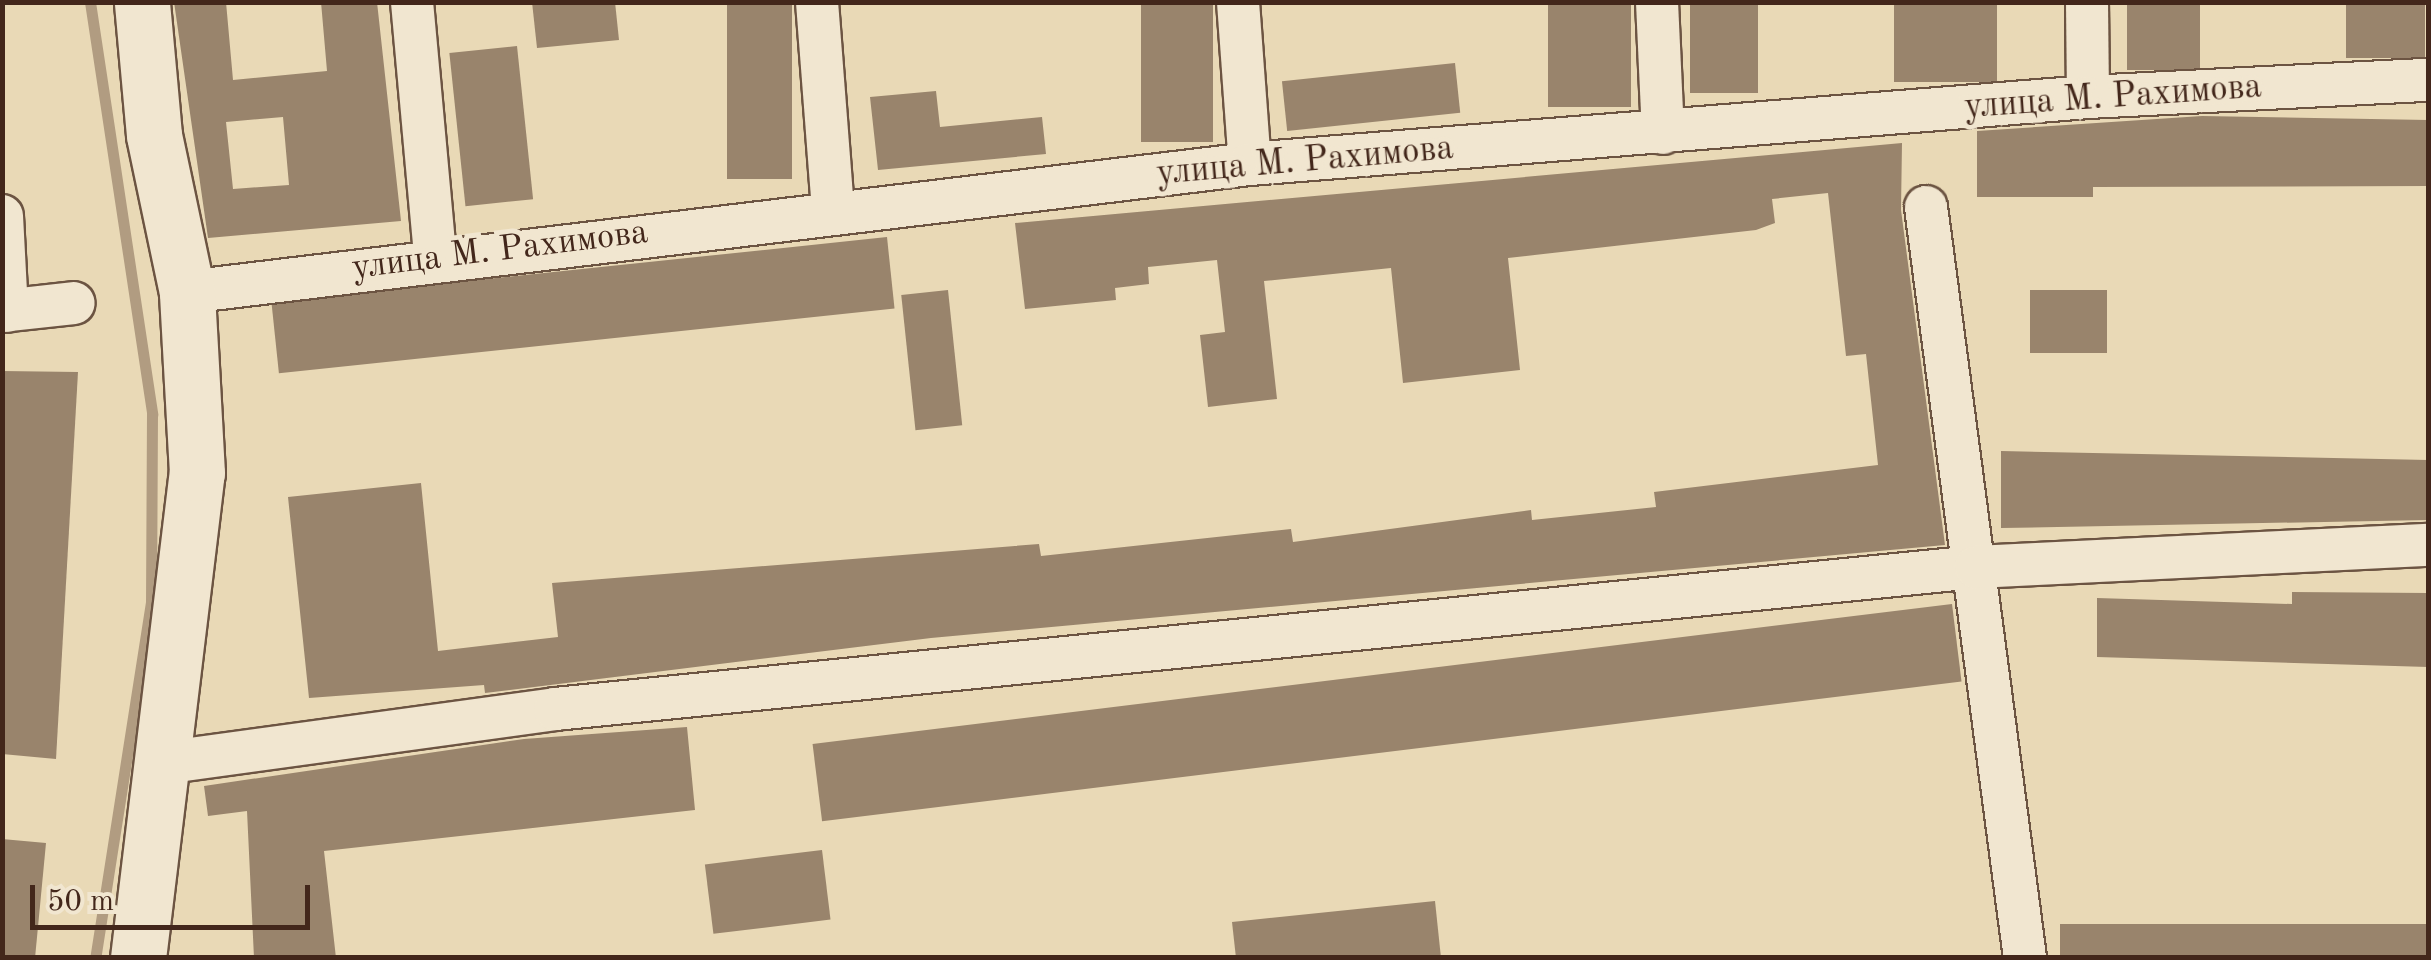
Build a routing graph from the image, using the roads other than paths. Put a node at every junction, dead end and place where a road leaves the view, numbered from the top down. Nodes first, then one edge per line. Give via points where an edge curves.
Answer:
1 (142, 2) edge
2 (412, 2) edge
3 (817, 2) edge
4 (1238, 2) edge
5 (1658, 2) edge
6 (2087, 2) edge
7 (2428, 80) edge
8 (2088, 97) junction
9 (1664, 132) junction
10 (1250, 164) junction
11 (1926, 207) dead end
12 (833, 210) junction
13 (2, 216) edge
14 (435, 257) junction
15 (186, 292) junction
16 (74, 304) dead end
17 (4, 311) edge
18 (2428, 545) edge
19 (1976, 567) junction
20 (169, 762) junction
21 (138, 958) edge
22 (2026, 958) edge

1 - 15 street via 154,134
2 - 14 street
3 - 12 street
4 - 10 street
5 - 9 street
6 - 8 street
7 - 8 street, улица М. Рахимова
8 - 9 street, улица М. Рахимова
9 - 10 street, улица М. Рахимова
10 - 12 street, улица М. Рахимова
11 - 19 street
12 - 14 street, улица М. Рахимова
13 - 17 street
14 - 15 street, улица М. Рахимова
15 - 20 street via 196,473
16 - 17 street
18 - 19 street
19 - 20 street via 555,708
19 - 22 street
20 - 21 street

